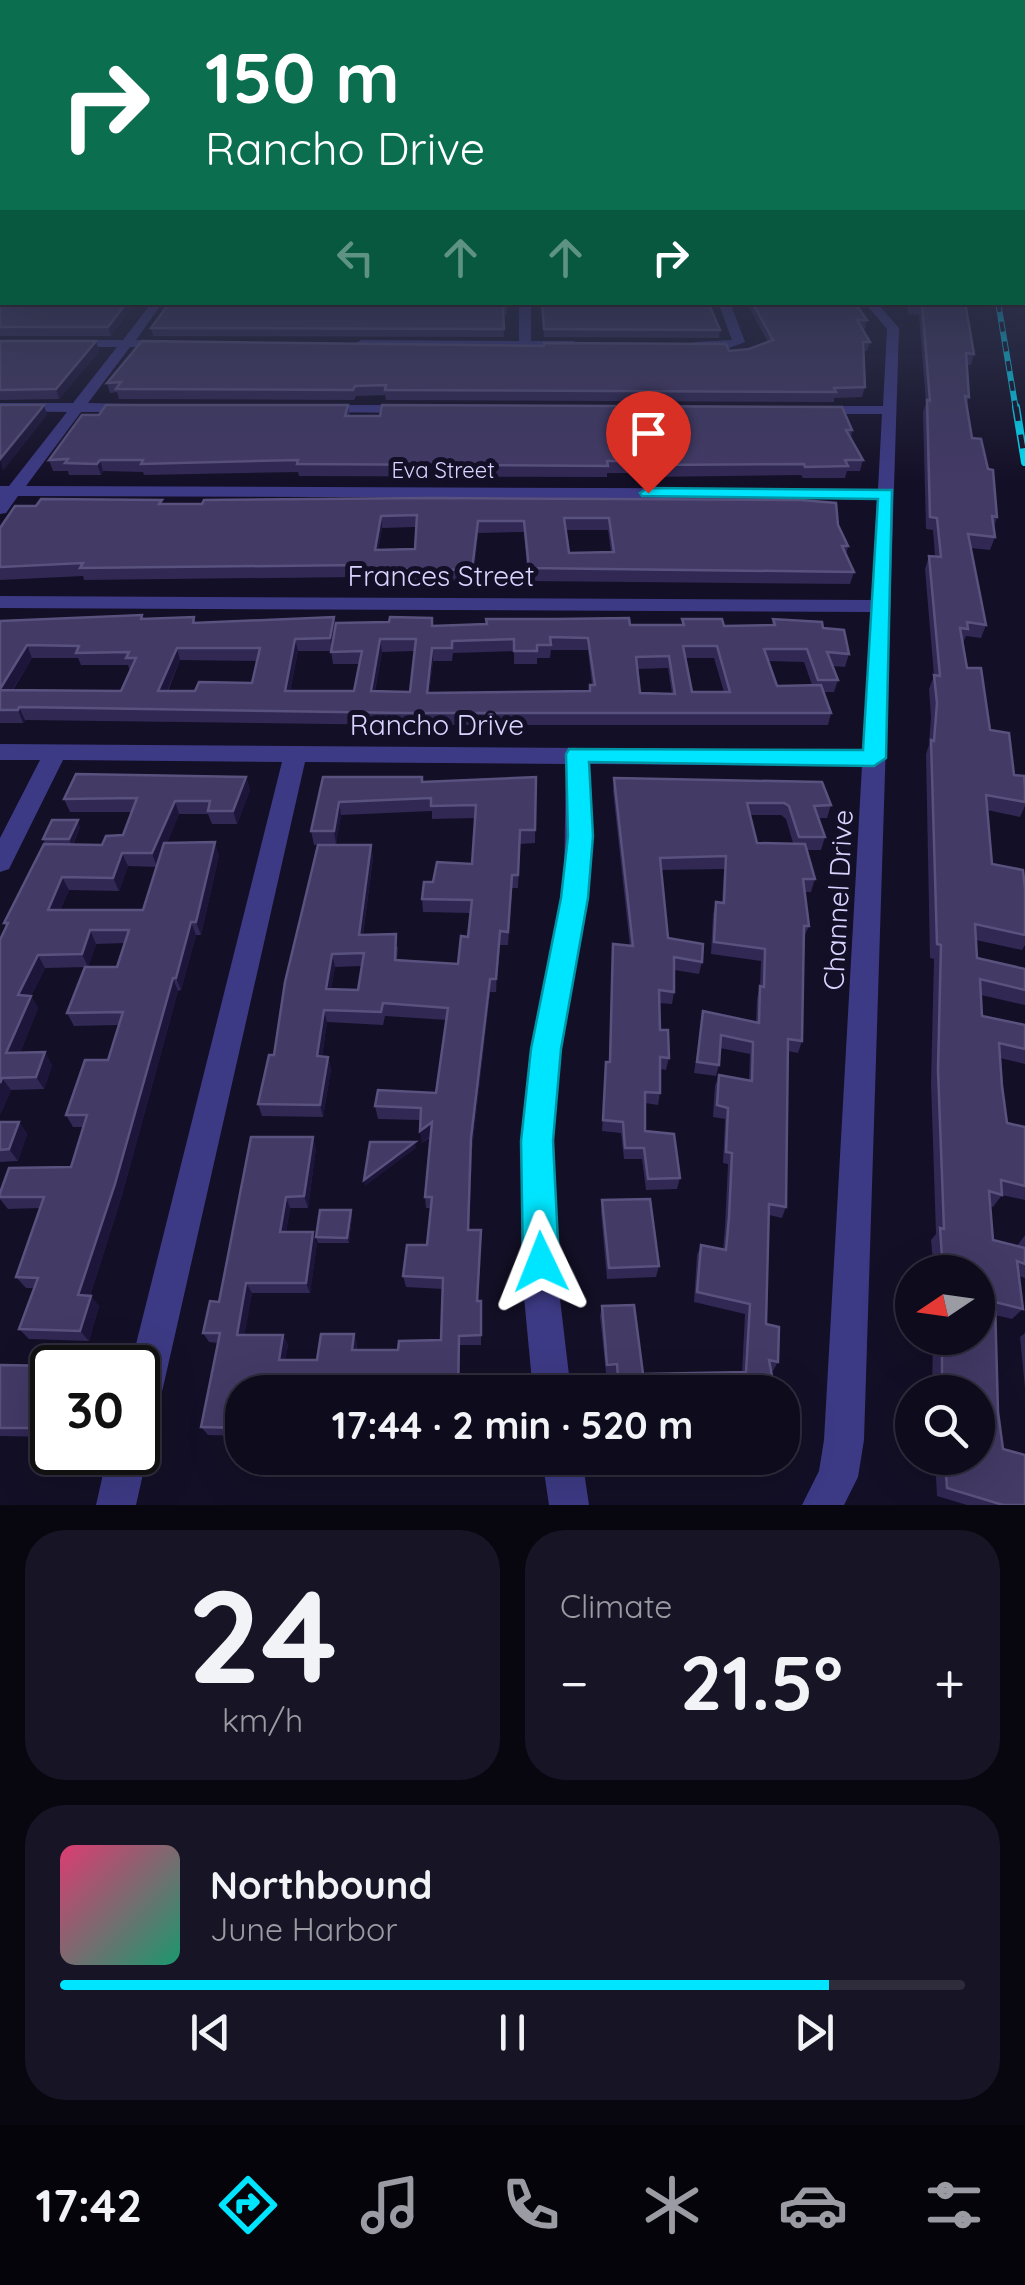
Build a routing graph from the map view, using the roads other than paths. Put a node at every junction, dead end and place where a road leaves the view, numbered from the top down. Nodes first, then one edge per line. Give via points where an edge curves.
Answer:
1 (737, 342) edge
2 (893, 342) edge
3 (54, 343) edge
4 (126, 344) junction
5 (186, 344) edge
6 (346, 344) edge
7 (526, 345) joint
8 (581, 345) edge
9 (674, 346) edge
10 (0, 408) edge
11 (77, 408) junction
12 (156, 408) edge
13 (295, 408) edge
14 (434, 409) edge
15 (791, 410) edge
16 (890, 410) junction
17 (7, 491) edge
18 (886, 494) junction
19 (0, 509) edge
20 (0, 602) edge
21 (881, 606) junction
22 (0, 752) edge
23 (54, 753) junction
24 (295, 754) junction
25 (577, 754) junction
26 (874, 758) junction
27 (0, 862) edge
28 (154, 1345) edge
29 (550, 1375) edge
30 (123, 1475) edge
31 (565, 1475) edge
32 (116, 1505) edge
33 (569, 1505) edge
34 (822, 1505) edge

1 - 9 street
2 - 16 street, Channel Drive
3 - 4 street
4 - 5 street
4 - 11 street
6 - 7 street
7 - 8 street
10 - 11 street
11 - 12 street
11 - 17 street
13 - 14 street
15 - 16 street
16 - 18 street, Channel Drive
17 - 18 street, Eva Street
17 - 19 street
18 - 21 street, Channel Drive
20 - 21 street, Frances Street
21 - 26 street, Channel Drive
22 - 23 street, Rancho Drive
23 - 24 street, Rancho Drive
23 - 27 street
24 - 25 street, Rancho Drive
24 - 28 street
25 - 26 street, Rancho Drive
25 - 29 street via 574,898 537,1141
26 - 34 street, Channel Drive via 844,1440 838,1477
30 - 32 street
31 - 33 street

